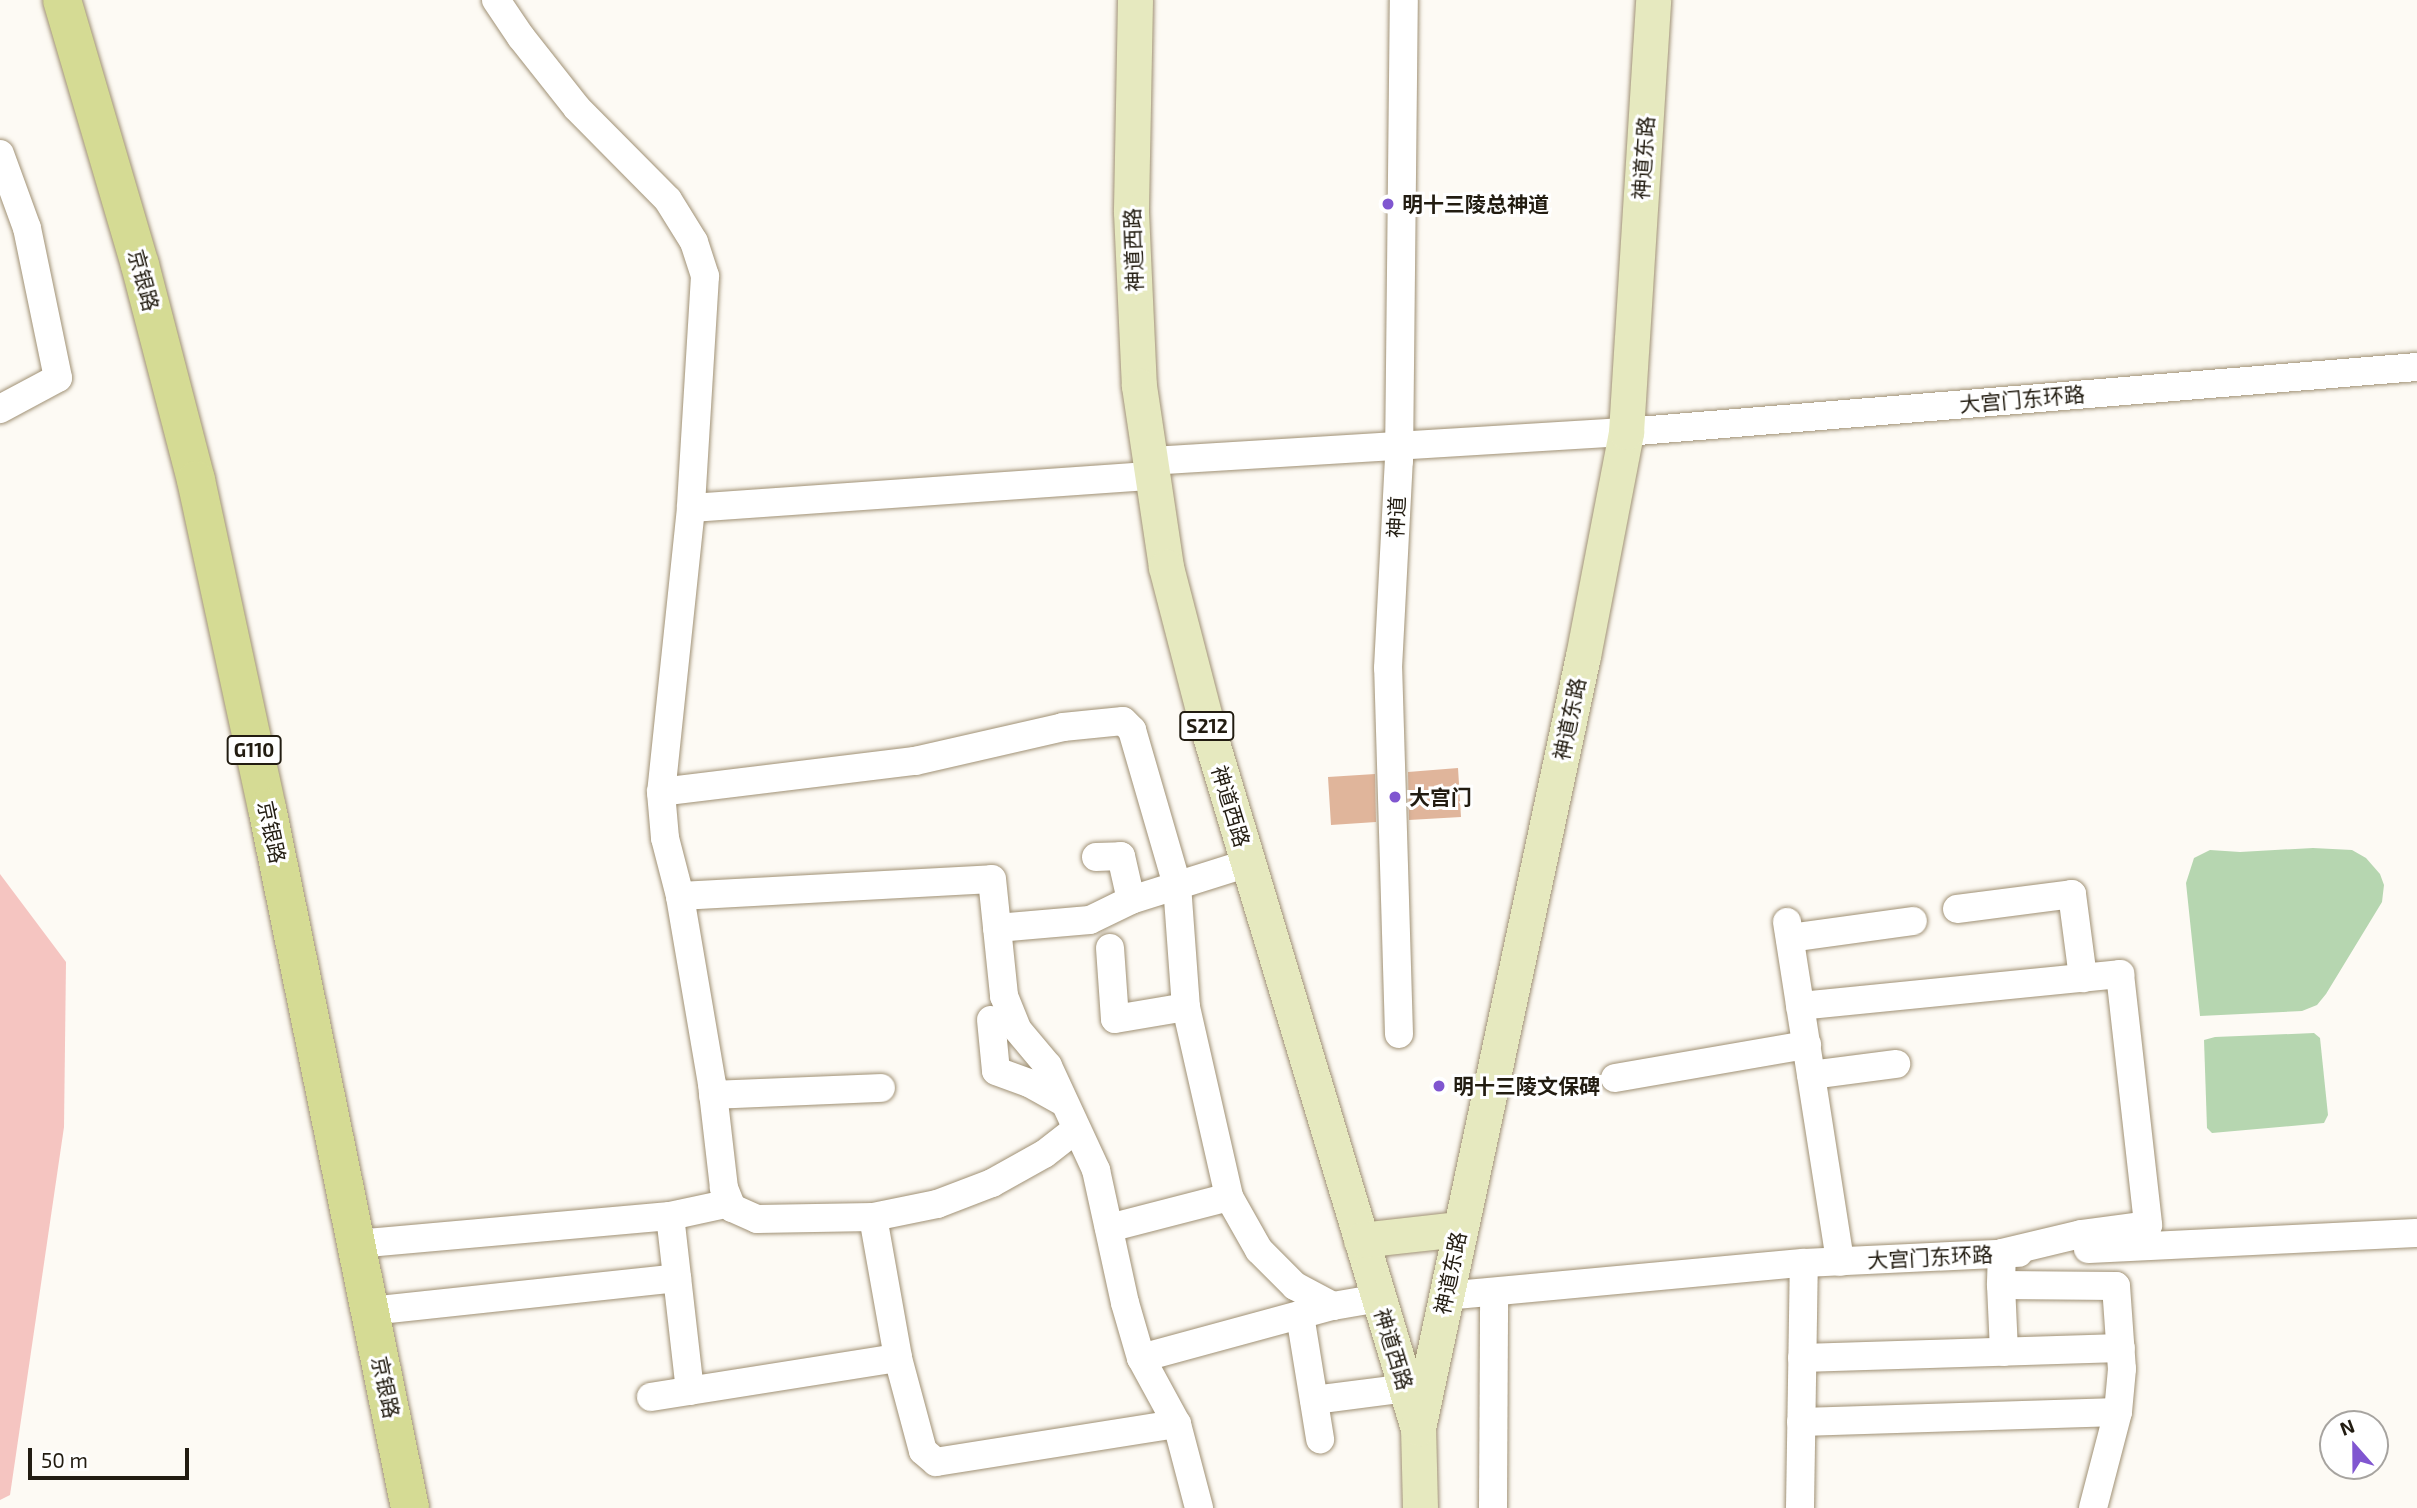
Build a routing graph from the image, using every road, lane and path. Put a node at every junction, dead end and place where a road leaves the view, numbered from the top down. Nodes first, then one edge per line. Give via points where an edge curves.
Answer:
1 (62, 0) edge
2 (76, 0) edge
3 (496, 0) edge
4 (1135, 0) edge
5 (1404, 0) edge
6 (1653, 0) edge
7 (0, 154) edge
8 (2417, 367) edge
9 (0, 410) edge
10 (1626, 432) junction
11 (1399, 445) junction
12 (1151, 469) junction
13 (691, 508) junction
14 (661, 792) junction
15 (1096, 857) dead end
16 (1248, 863) junction
17 (1177, 885) junction
18 (680, 896) junction
19 (1131, 900) junction
20 (1956, 909) dead end
21 (1913, 921) dead end
22 (997, 928) junction
23 (1110, 948) dead end
24 (2083, 978) junction
25 (1800, 1006) junction
26 (1186, 1007) junction
27 (991, 1020) dead end
28 (1399, 1034) dead end
29 (1807, 1045) junction
30 (1896, 1064) dead end
31 (1811, 1075) junction
32 (1615, 1078) dead end
33 (881, 1088) dead end
34 (713, 1095) junction
35 (1061, 1101) junction
36 (1075, 1130) junction
37 (1229, 1198) junction
38 (730, 1203) junction
39 (670, 1216) junction
40 (873, 1217) junction
41 (1109, 1228) junction
42 (1459, 1229) junction
43 (2417, 1233) edge
44 (1361, 1240) junction
45 (360, 1244) junction
46 (2002, 1254) junction
47 (1840, 1262) junction
48 (1804, 1263) junction
49 (677, 1278) junction
50 (2001, 1285) junction
51 (1494, 1292) junction
52 (1445, 1296) junction
53 (1379, 1298) junction
54 (1333, 1306) junction
55 (374, 1310) junction
56 (1300, 1315) junction
57 (2121, 1348) junction
58 (2004, 1352) junction
59 (898, 1358) junction
60 (1141, 1358) junction
61 (1802, 1358) junction
62 (1406, 1388) junction
63 (691, 1391) junction
64 (651, 1397) dead end
65 (1314, 1400) junction
66 (2118, 1412) junction
67 (1801, 1422) junction
68 (1177, 1424) junction
69 (1418, 1428) junction
70 (1320, 1439) dead end
71 (410, 1508) edge
72 (422, 1508) edge
73 (1199, 1508) edge
74 (1420, 1508) edge
75 (1493, 1508) edge
76 (1800, 1508) edge
77 (2093, 1508) edge

1 - 45 highway, 京银路 / G110 via 137,252 196,480
2 - 45 highway, 京银路 / G110 via 152,245 208,463
3 - 13 street via 577,108 668,200 694,242 705,276
4 - 12 main road, 神道西路 / S212 via 1131,212 1139,386
5 - 11 street, 神道
6 - 10 main road, 神道东路 / S212
7 - 9 street via 27,228 58,378
8 - 10 street, 大宫门东环路
10 - 11 street, 大宫门东环路
10 - 42 main road, 神道东路 / S212 via 1580,670
11 - 12 street, 大宫门东环路
11 - 28 street, 神道 via 1388,668
12 - 13 street, 大宫门东环路
12 - 16 main road, 神道西路 / S212 via 1166,567
13 - 14 street
14 - 17 street via 915,761 1063,727 1123,721 1132,730
14 - 18 street via 665,838
15 - 19 street via 1121,856
16 - 17 street
16 - 44 main road, 神道西路 / S212
17 - 19 street
17 - 26 street
18 - 22 street via 992,879
18 - 34 street
19 - 22 street via 1090,920
20 - 24 street via 2072,894
21 - 25 street via 1788,930
22 - 35 street via 1004,996 1017,1029 1048,1066
23 - 26 street via 1115,1019
24 - 25 street
24 - 46 street via 2120,974 2148,1225 2081,1234
25 - 29 street
26 - 37 street
27 - 35 street via 996,1071
29 - 31 street
29 - 32 street
30 - 31 street
31 - 47 street
33 - 34 street
34 - 38 street via 724,1188
35 - 36 street
36 - 40 street via 1044,1154 992,1183 937,1204
36 - 41 street via 1096,1170
37 - 41 street
37 - 54 street via 1259,1250 1295,1286
38 - 39 street
38 - 40 street via 757,1219
39 - 45 street
39 - 49 street
40 - 59 street
41 - 60 street
42 - 44 main road via 1408,1227
42 - 52 main road, 神道东路 / S212
43 - 46 street, 大宫门东环路
44 - 53 main road, 神道西路 / S212
45 - 55 highway, 京银路 / G110
46 - 47 street, 大宫门东环路
46 - 50 street
47 - 48 street, 大宫门东环路
48 - 51 street, 大宫门东环路
48 - 61 street
49 - 55 street
49 - 63 street
50 - 57 street via 2116,1286
50 - 58 street
51 - 52 street, 大宫门东环路
51 - 75 street
52 - 69 main road, 神道东路 / S212
53 - 54 street
53 - 62 main road, 神道西路 / S212
54 - 56 street
55 - 71 highway, 京银路 / G110
55 - 72 highway, 京银路 / G110
56 - 60 street
56 - 65 street
57 - 58 street
57 - 66 street
58 - 61 street
59 - 63 street
59 - 68 street via 923,1451 936,1462
60 - 68 street
61 - 67 street
62 - 65 street
62 - 69 main road, 神道西路 / S212
63 - 64 street
65 - 70 street
66 - 67 street
66 - 77 street
67 - 76 street
68 - 73 street
69 - 74 main road, S212

